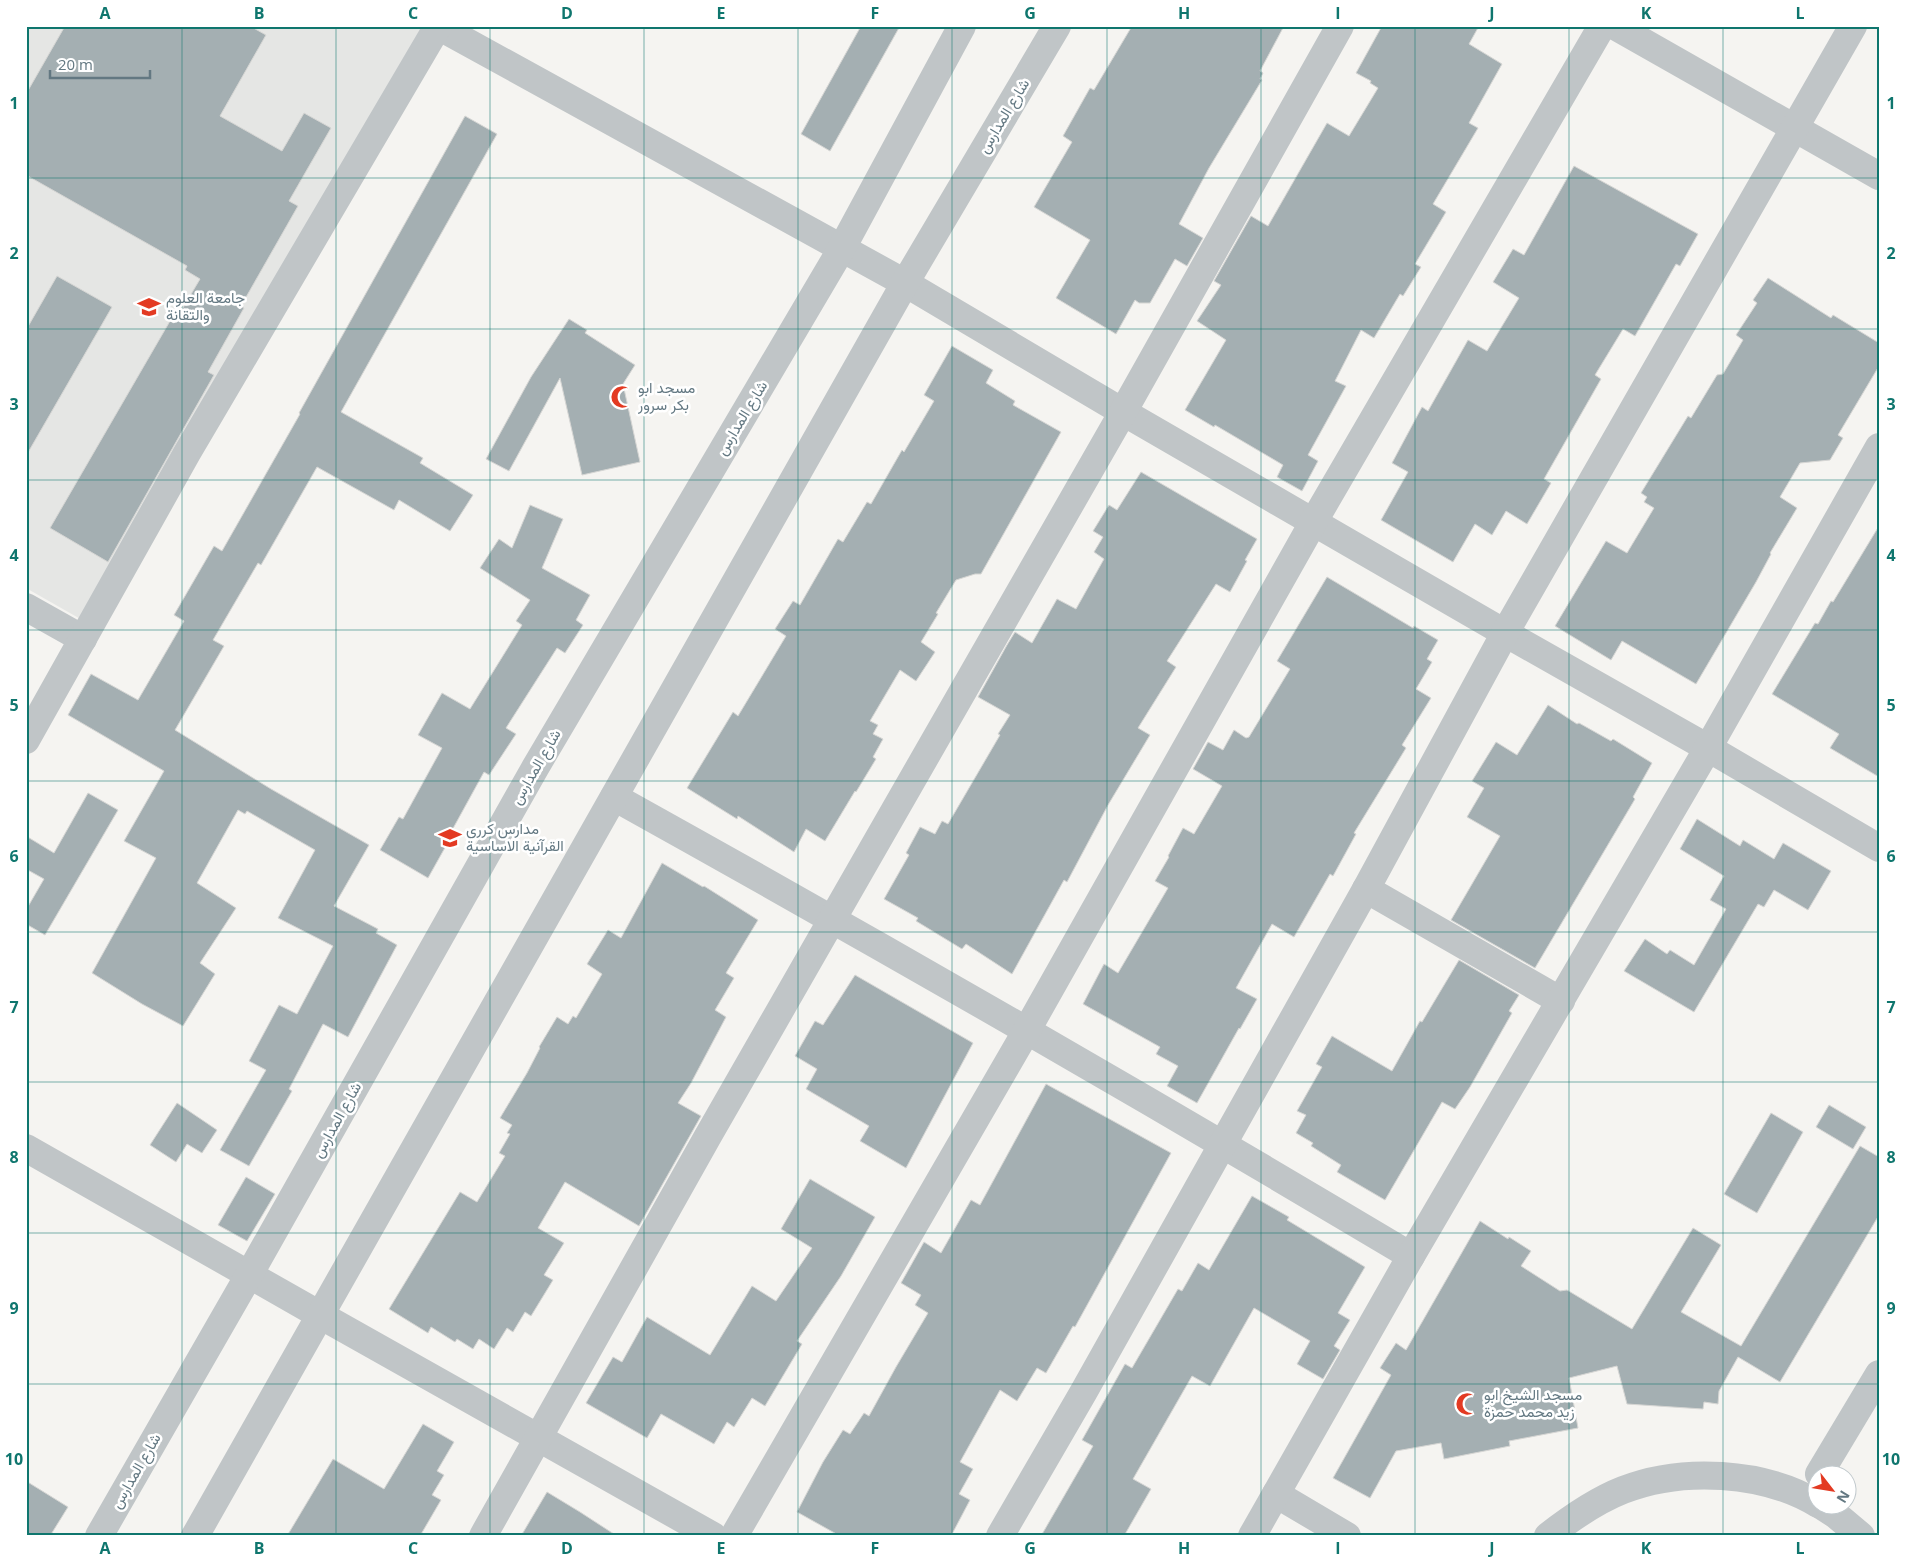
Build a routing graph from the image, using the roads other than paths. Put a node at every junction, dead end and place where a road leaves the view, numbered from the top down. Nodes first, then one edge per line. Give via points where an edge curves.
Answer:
1 (438, 26) edge
2 (962, 26) edge
3 (1057, 26) edge
4 (1340, 26) edge
5 (1602, 26) edge
6 (1616, 26) edge
7 (1853, 26) edge
8 (1795, 128) junction
9 (1879, 176) edge
10 (842, 248) junction
11 (905, 283) junction
12 (1123, 412) junction
13 (1879, 447) edge
14 (1314, 522) junction
15 (26, 607) edge
16 (1505, 633) junction
17 (83, 639) junction
18 (26, 740) edge
19 (1708, 748) junction
20 (614, 797) junction
21 (1879, 848) edge
22 (1366, 889) junction
23 (833, 919) junction
24 (1561, 1001) junction
25 (1027, 1030) junction
26 (1222, 1143) junction
27 (26, 1148) edge
28 (1411, 1256) junction
29 (250, 1275) junction
30 (320, 1315) junction
31 (1879, 1374) edge
32 (539, 1438) junction
33 (1831, 1464) edge
34 (1808, 1490) edge
35 (1276, 1494) junction
36 (1835, 1514) edge
37 (99, 1536) edge
38 (194, 1536) edge
39 (483, 1536) edge
40 (713, 1536) edge
41 (734, 1536) edge
42 (1000, 1536) edge
43 (1252, 1536) edge
44 (1347, 1536) edge
45 (1548, 1536) edge
46 (1861, 1536) edge

1 - 10 street
1 - 17 street via 187,453
2 - 10 street, شارع المدارس
3 - 11 street, شارع المدارس
4 - 12 street
5 - 14 street
6 - 8 street
7 - 8 street
8 - 9 street
8 - 16 street
10 - 11 street
10 - 29 street, شارع المدارس via 535,768
11 - 12 street
11 - 20 street, شارع المدارس
12 - 14 street
12 - 23 street
13 - 19 street
14 - 16 street
14 - 25 street
15 - 17 street
16 - 19 street
16 - 22 street
17 - 18 street
19 - 21 street
19 - 24 street
20 - 23 street
20 - 30 street, شارع المدارس
22 - 24 street
22 - 26 street
23 - 25 street
23 - 32 street
24 - 28 street
25 - 26 street
25 - 41 street
26 - 28 street
26 - 42 street
27 - 29 street
28 - 35 street
29 - 30 street
29 - 37 street, شارع المدارس
30 - 32 street
30 - 38 street, شارع المدارس
31 - 33 street
32 - 39 street
32 - 40 street
34 - 45 street via 1721,1476 1669,1477 1623,1490 1594,1504
35 - 43 street
35 - 44 street
36 - 46 street

